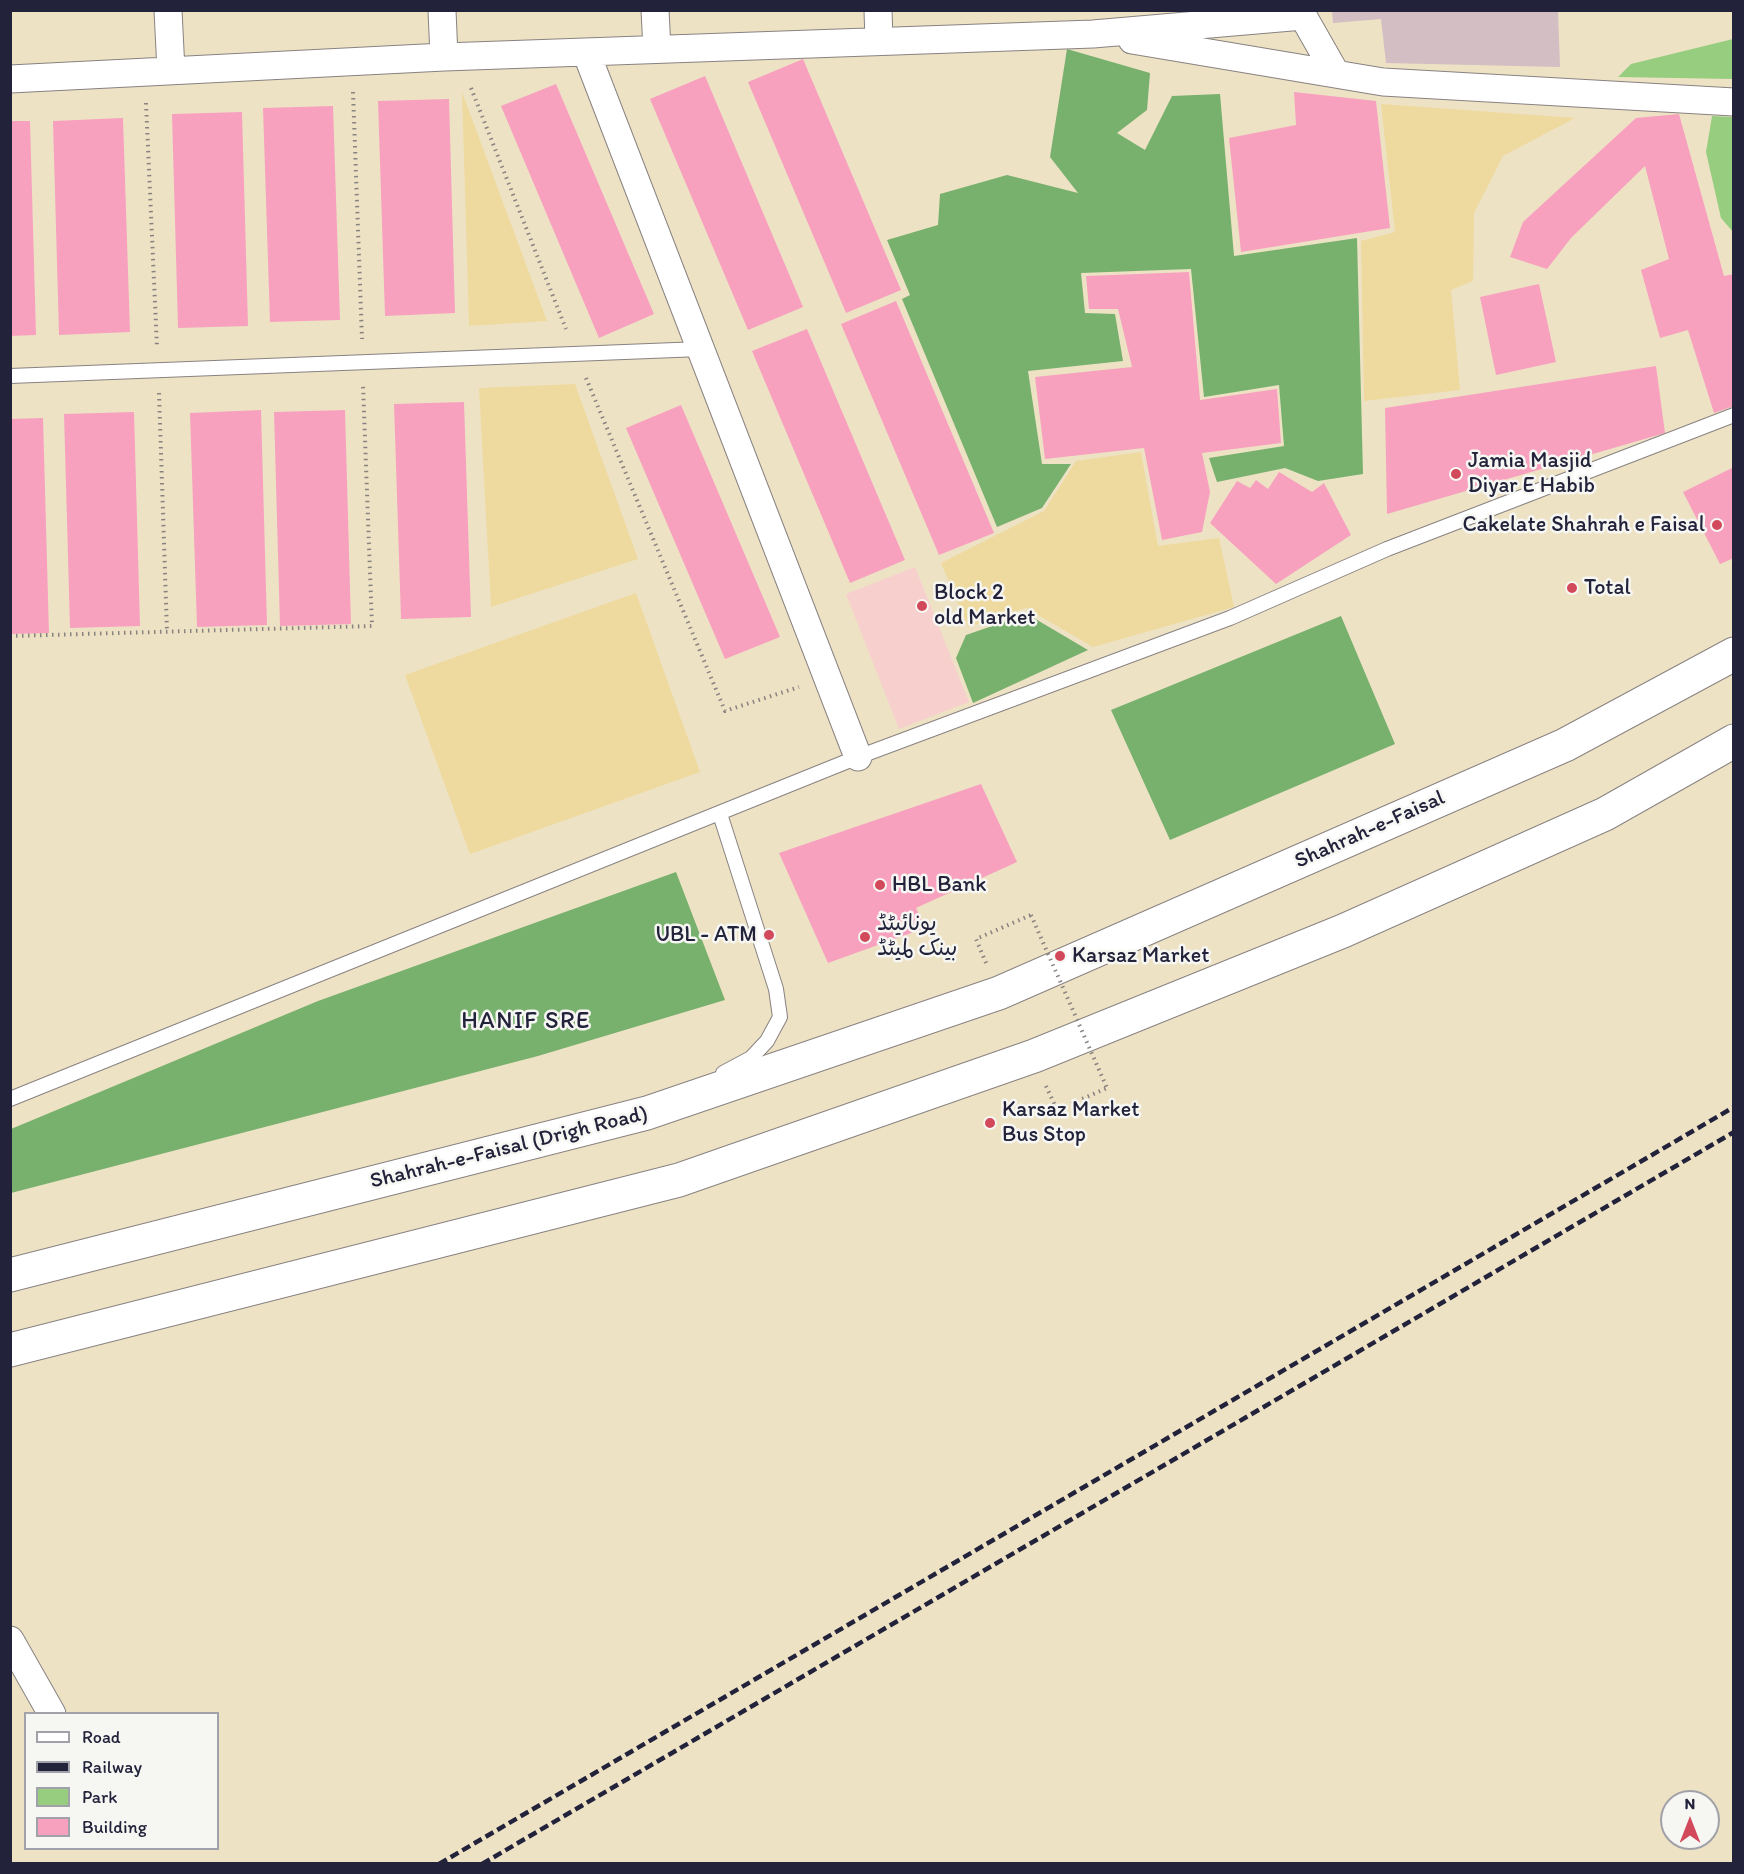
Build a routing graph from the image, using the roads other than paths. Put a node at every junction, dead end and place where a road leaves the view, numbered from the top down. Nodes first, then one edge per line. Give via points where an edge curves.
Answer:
1 (168, 10) edge
2 (442, 10) edge
3 (655, 10) edge
4 (878, 10) edge
5 (1303, 13) edge
6 (1092, 22) edge
7 (879, 41) junction
8 (657, 49) junction
9 (586, 52) junction
10 (452, 57) junction
11 (171, 71) junction
12 (1335, 74) junction
13 (10, 78) edge
14 (1734, 102) edge
15 (701, 349) junction
16 (10, 376) edge
17 (1734, 415) edge
18 (1734, 654) edge
19 (1734, 741) edge
20 (858, 757) junction
21 (720, 814) junction
22 (999, 993) joint
23 (10, 1099) edge
24 (647, 1113) junction
25 (10, 1275) edge
26 (10, 1350) edge
27 (10, 1640) edge
28 (51, 1712) edge

1 - 11 street
2 - 10 street
3 - 8 street
4 - 7 street
5 - 6 street
5 - 12 street
6 - 7 street
6 - 12 street
7 - 8 street
8 - 9 street
9 - 10 street
9 - 15 street
10 - 11 street
11 - 13 street
12 - 14 street via 1383,82
15 - 16 lane
15 - 20 street
17 - 20 lane via 1396,546 1230,618
18 - 22 highway, Shahrah-e-Faisal via 1565,745
19 - 26 highway via 1605,814 1343,931 1034,1056 679,1180
20 - 21 lane
21 - 23 lane
21 - 24 lane via 776,989 780,1017 767,1041 751,1058
22 - 24 highway, Shahrah-e-Faisal (Drigh Road)
24 - 25 highway, Shahrah-e-Faisal (Drigh Road)
27 - 28 street

